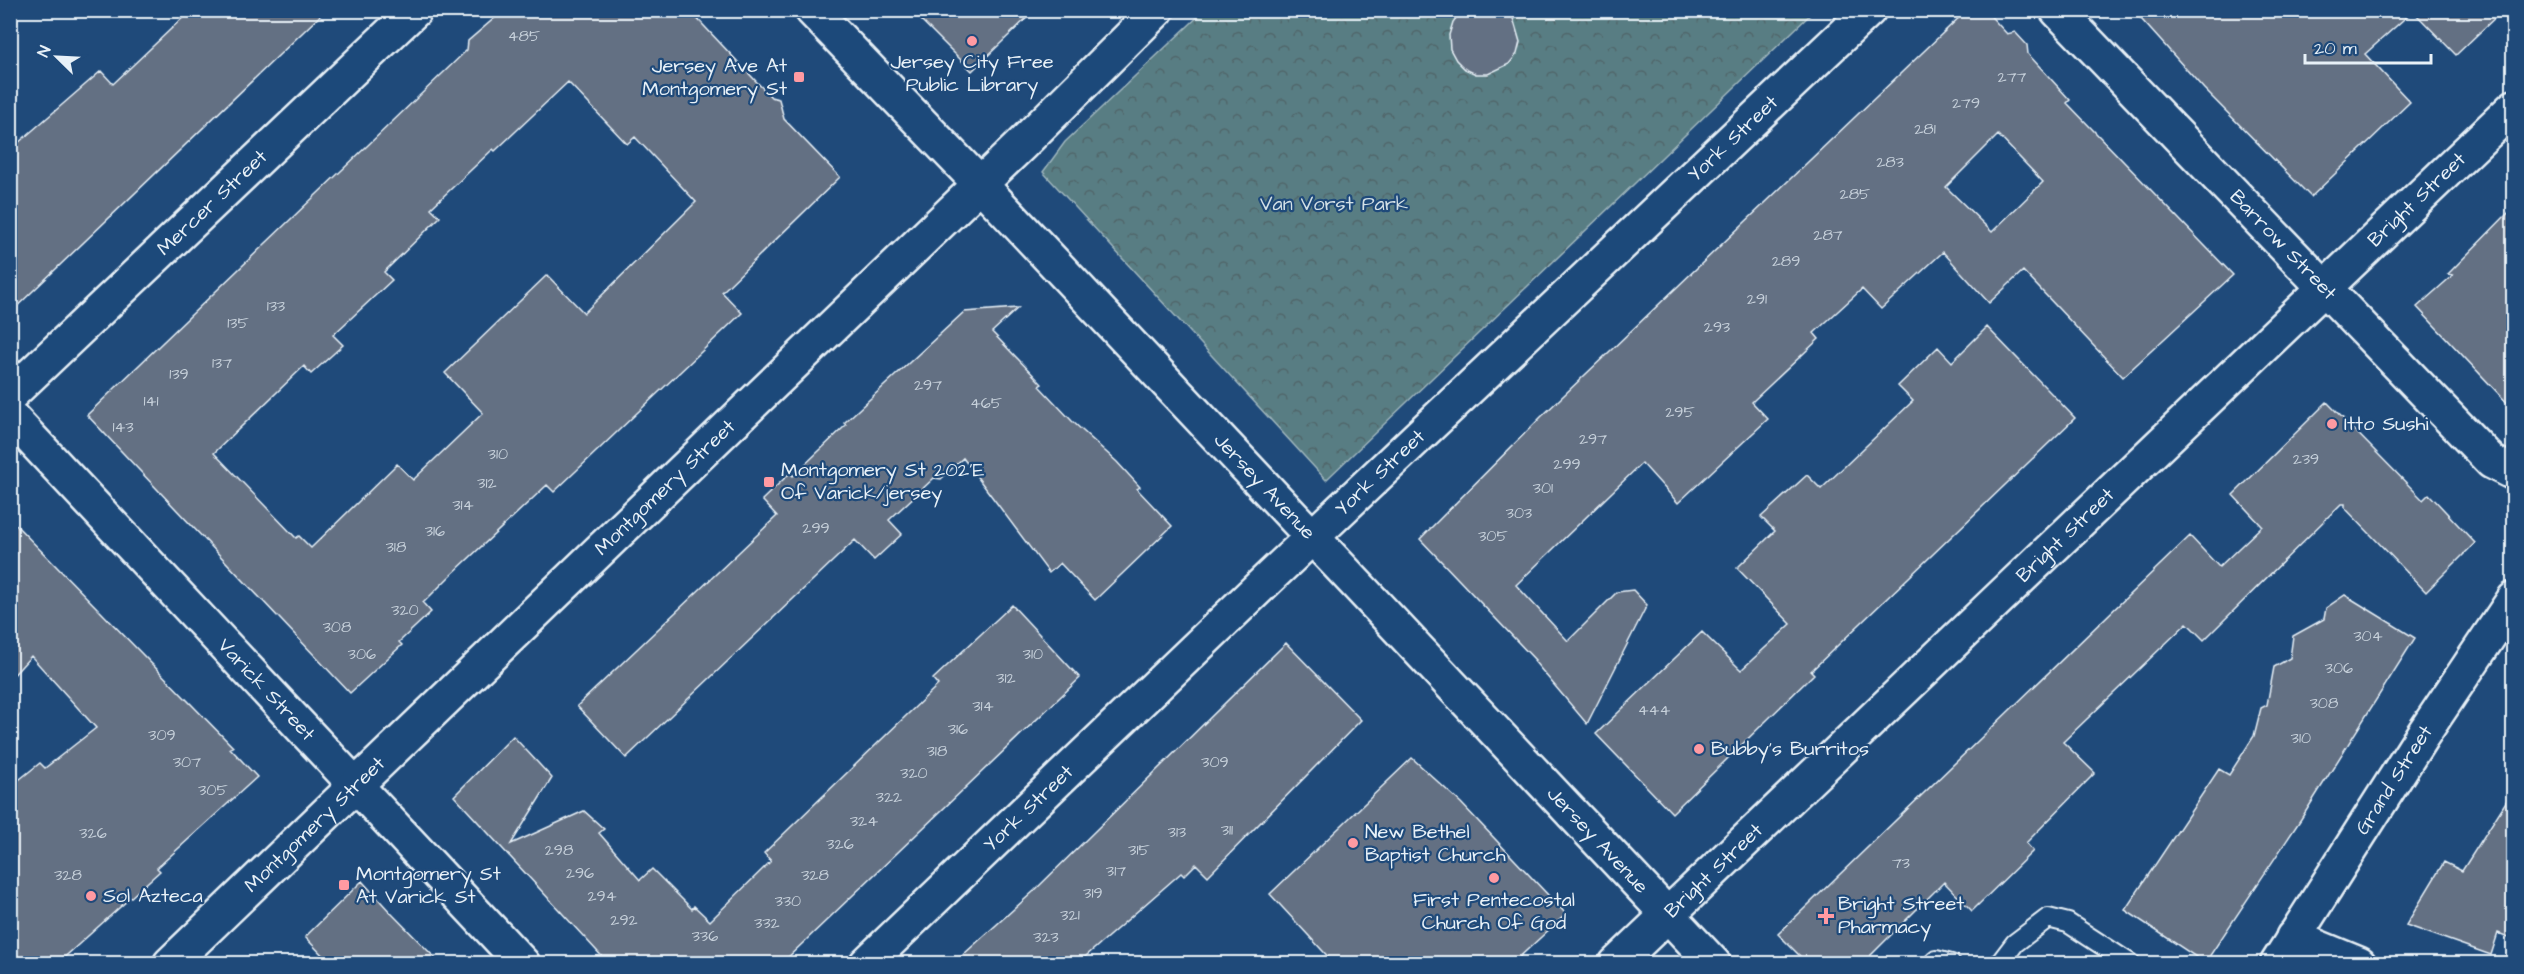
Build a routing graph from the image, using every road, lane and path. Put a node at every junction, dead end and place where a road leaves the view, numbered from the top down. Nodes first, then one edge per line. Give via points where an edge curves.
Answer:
1 (415, 10) edge
2 (812, 10) edge
3 (1157, 10) edge
4 (1869, 10) edge
5 (2063, 12) edge
6 (2514, 107) edge
7 (980, 184) junction
8 (2324, 287) junction
9 (10, 395) edge
10 (10, 416) edge
11 (2514, 473) edge
12 (1312, 537) junction
13 (2514, 599) edge
14 (357, 786) junction
15 (1669, 914) junction
16 (2285, 950) edge
17 (170, 963) edge
18 (523, 963) edge
19 (866, 963) edge
20 (1616, 963) edge
21 (1714, 963) edge
22 (1932, 963) edge
23 (1951, 963) edge
24 (1999, 963) edge
25 (2131, 963) edge
26 (2359, 963) edge

1 - 9 street, Mercer Street
2 - 7 street, Jersey Avenue
3 - 7 street, Montgomery Street
4 - 12 street, York Street
5 - 8 street, Barrow Street
6 - 8 street, Bright Street
7 - 12 street, Jersey Avenue
7 - 14 street, Montgomery Street
8 - 11 street, Barrow Street via 2492,462
8 - 15 street, Bright Street
10 - 14 street, Varick Street
12 - 15 street, Jersey Avenue
12 - 19 street, York Street
13 - 16 street, Grand Street
14 - 17 street, Montgomery Street
14 - 18 street, Varick Street
15 - 20 street, Bright Street
15 - 21 street, Jersey Avenue
16 - 26 street
22 - 23 lane
24 - 25 lane via 2015,943 2048,918 2068,923

